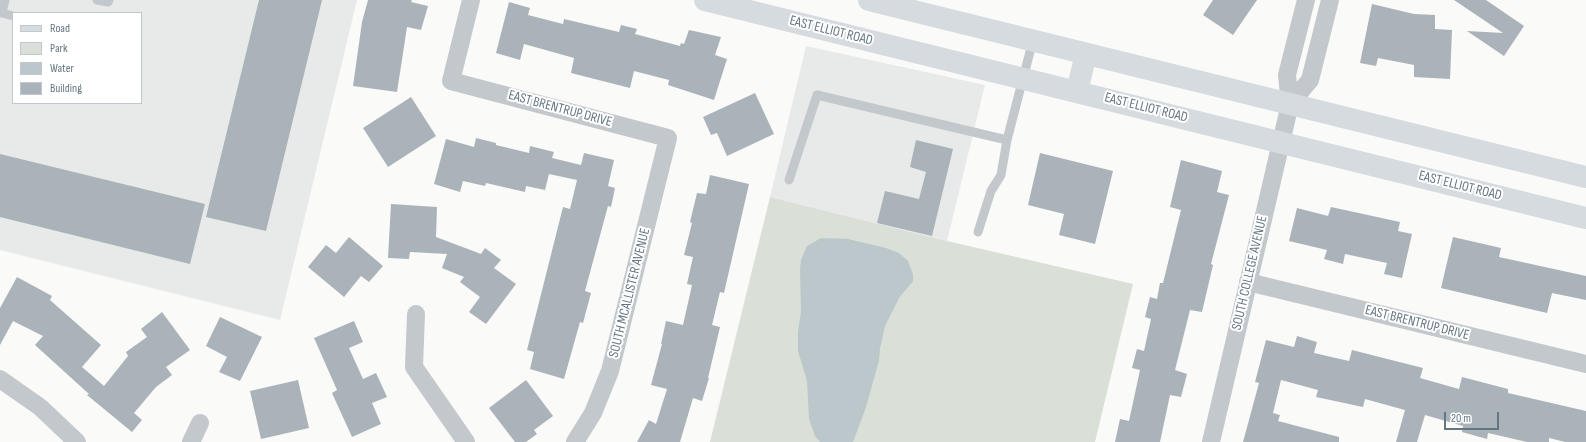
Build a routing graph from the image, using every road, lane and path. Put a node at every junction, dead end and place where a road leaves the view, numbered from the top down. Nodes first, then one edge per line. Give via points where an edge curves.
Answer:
1 (4, 0) edge
2 (97, 0) edge
3 (108, 0) edge
4 (471, 0) edge
5 (705, 0) edge
6 (870, 0) edge
7 (1330, 0) edge
8 (1304, 6) edge
9 (12, 16) edge
10 (1326, 17) junction
11 (1033, 40) junction
12 (1086, 54) junction
13 (1023, 78) junction
14 (1077, 91) junction
15 (1290, 104) junction
16 (668, 138) joint
17 (1007, 140) junction
18 (1281, 142) junction
19 (1586, 177) edge
20 (789, 180) dead end
21 (1586, 218) edge
22 (978, 232) dead end
23 (1248, 282) junction
24 (416, 314) dead end
25 (1586, 364) edge
26 (1, 381) edge
27 (200, 423) dead end
28 (77, 442) edge
29 (191, 442) edge
30 (466, 442) edge
31 (575, 442) edge
32 (1211, 442) edge

1 - 9 lane via 2,13
2 - 3 lane
4 - 16 street, EAST BRENTRUP DRIVE via 451,81
5 - 13 main road, EAST ELLIOT ROAD
6 - 11 main road
7 - 10 street, SOUTH COLLEGE AVENUE
8 - 10 street
8 - 15 street, SOUTH COLLEGE AVENUE via 1288,75
10 - 15 street, SOUTH COLLEGE AVENUE via 1310,80
11 - 12 main road
11 - 13 lane
12 - 14 main road
12 - 15 main road
13 - 14 main road, EAST ELLIOT ROAD
13 - 17 lane
14 - 18 main road, EAST ELLIOT ROAD
15 - 18 street, SOUTH COLLEGE AVENUE
15 - 19 main road
16 - 31 street, SOUTH MCALLISTER AVENUE via 610,371 593,414
17 - 20 lane via 817,95
17 - 22 lane via 1001,175 991,190
18 - 21 main road, EAST ELLIOT ROAD
18 - 23 street, SOUTH COLLEGE AVENUE
23 - 25 street, EAST BRENTRUP DRIVE
23 - 32 street, SOUTH COLLEGE AVENUE
24 - 30 street via 414,367
26 - 28 street via 40,407
27 - 29 street

